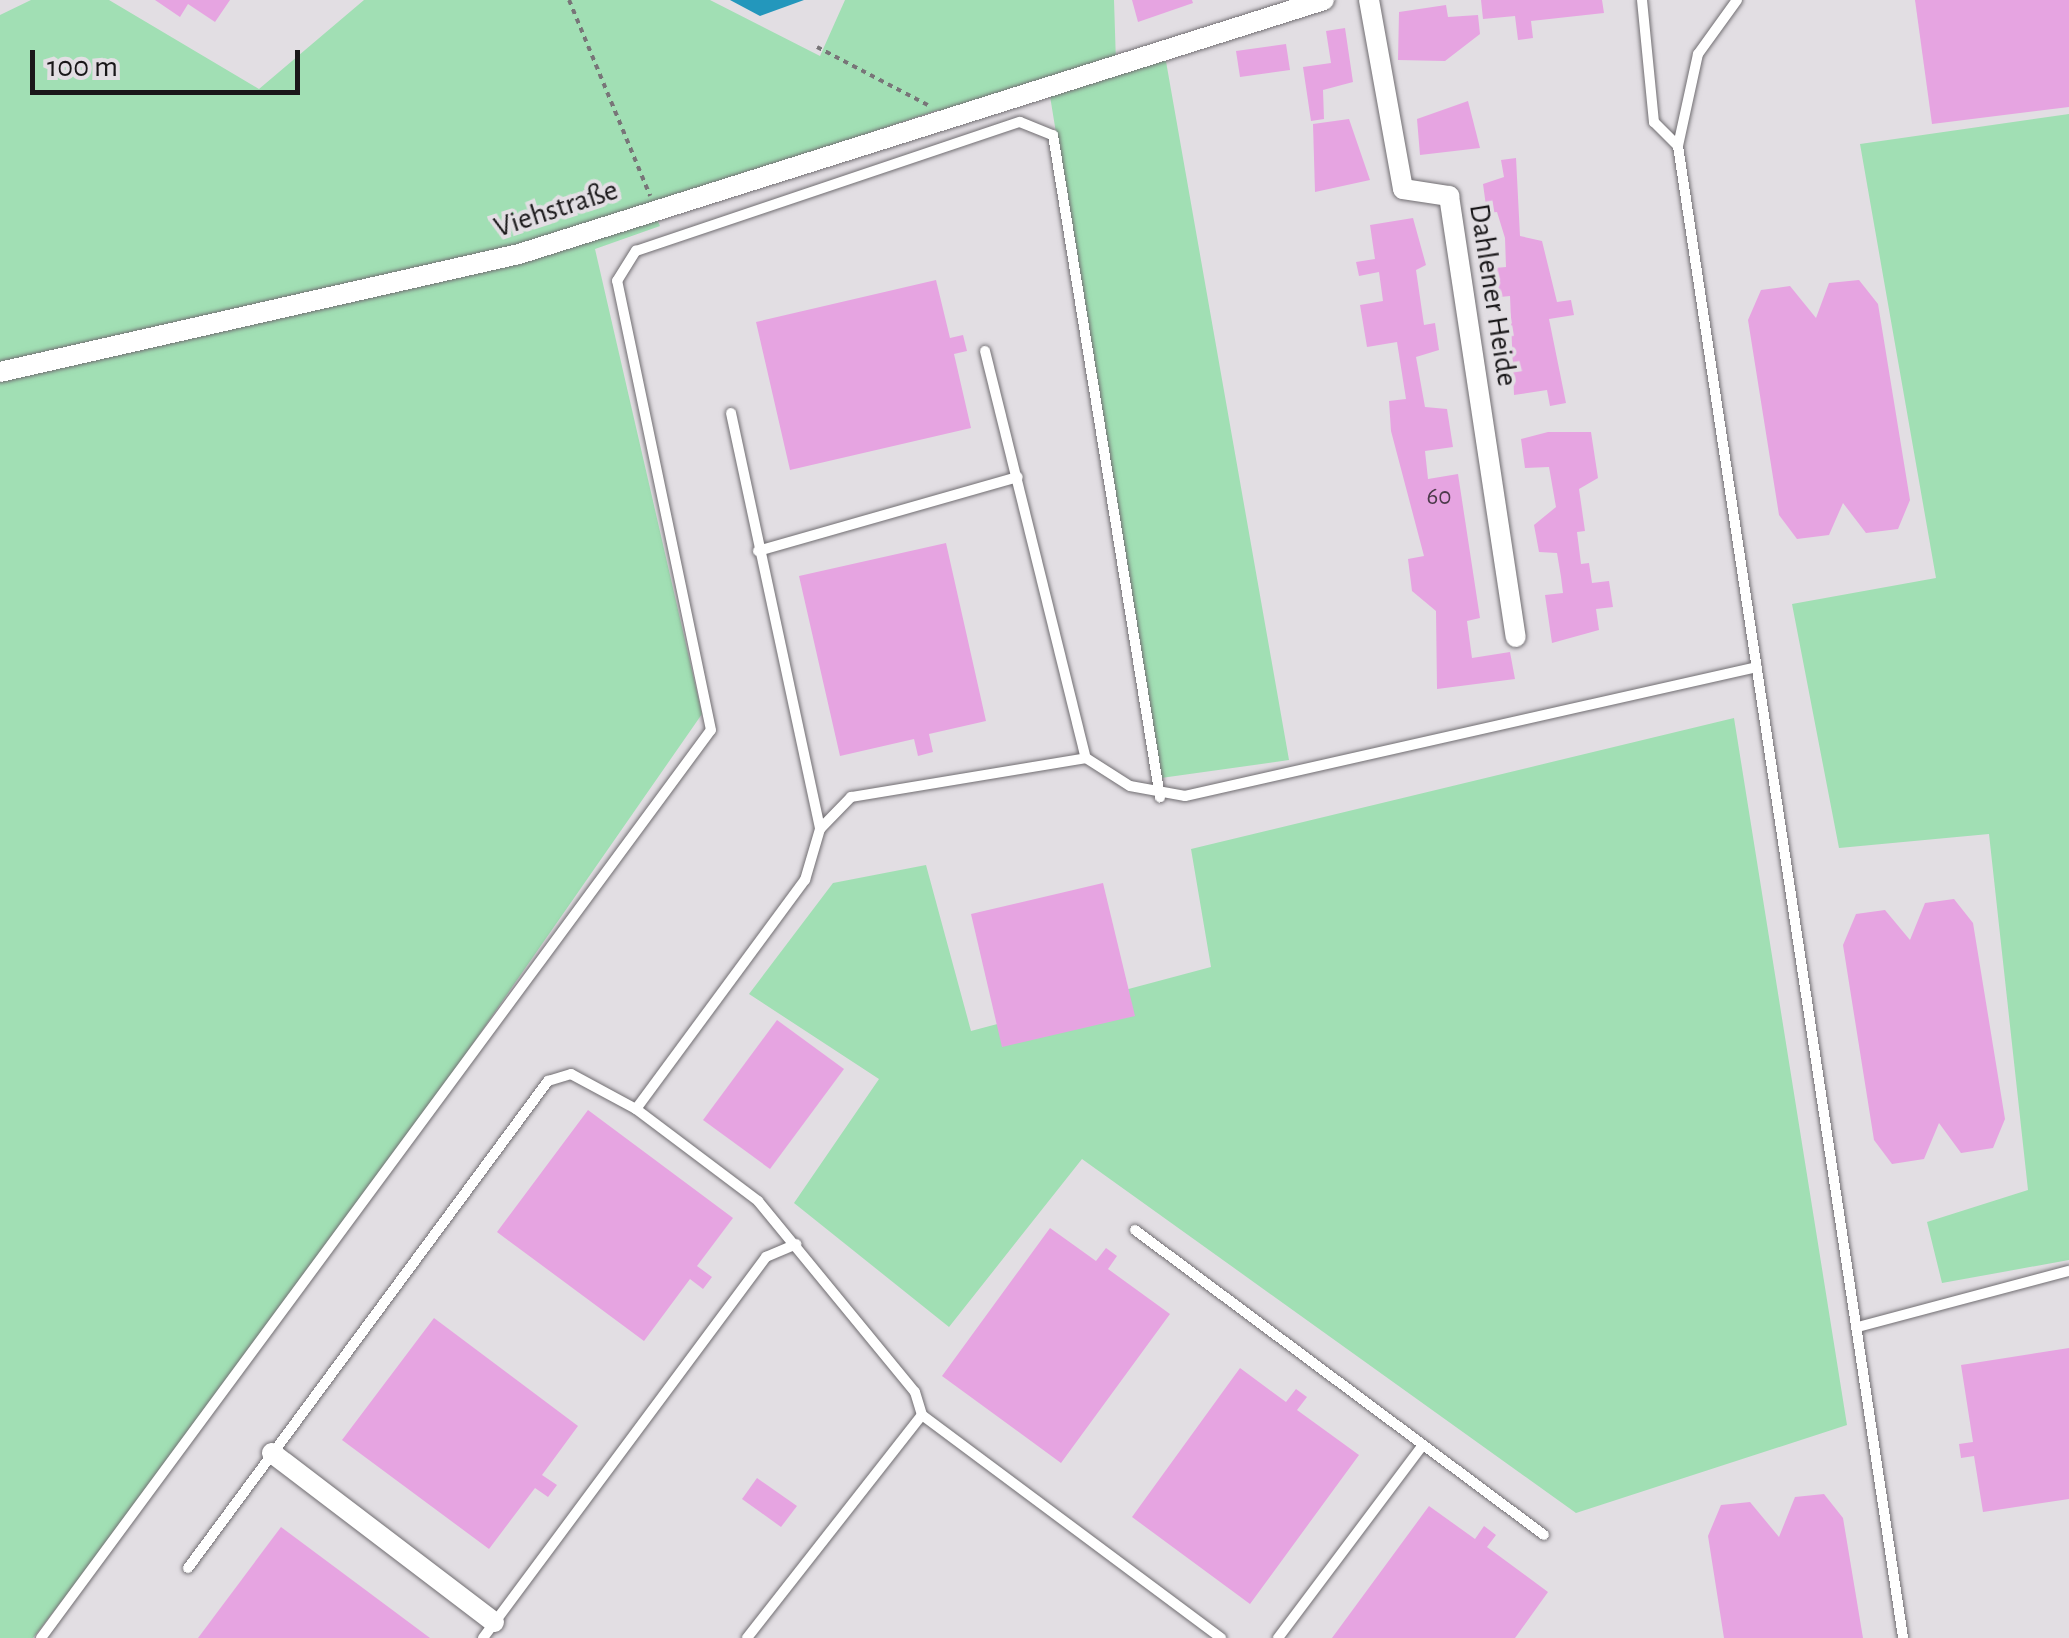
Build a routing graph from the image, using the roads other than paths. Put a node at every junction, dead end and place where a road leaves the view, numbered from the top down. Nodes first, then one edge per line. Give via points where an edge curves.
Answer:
1 (1324, 0) edge
2 (1369, 0) edge
3 (1642, 0) edge
4 (1737, 0) edge
5 (1678, 146) junction
6 (984, 351) dead end
7 (0, 372) edge
8 (731, 414) dead end
9 (1018, 477) junction
10 (758, 550) junction
11 (1516, 637) dead end
12 (1757, 667) junction
13 (1086, 758) junction
14 (1160, 797) junction
15 (820, 828) junction
16 (636, 1109) junction
17 (1135, 1230) dead end
18 (796, 1244) junction
19 (2069, 1271) edge
20 (1858, 1327) junction
21 (922, 1415) junction
22 (1422, 1446) junction
23 (272, 1453) junction
24 (1544, 1534) dead end
25 (188, 1568) dead end
26 (488, 1630) edge
27 (41, 1638) edge
28 (747, 1638) edge
29 (1221, 1638) edge
30 (1278, 1638) edge
31 (1903, 1638) edge

1 - 7 street, Viehstraße via 1118,58 655,209 380,290
2 - 11 street, Dahlener Heide via 1403,189 1449,196
3 - 5 lane via 1654,122
4 - 5 lane via 1698,54
5 - 12 lane
6 - 9 lane
8 - 10 lane
9 - 10 lane
9 - 13 lane
10 - 15 lane
12 - 14 lane
12 - 20 lane
13 - 14 lane
13 - 15 lane via 851,797
14 - 27 lane via 1053,135 1020,122 636,252 617,281 711,730
15 - 16 lane via 804,880
16 - 18 lane via 758,1201
16 - 23 lane via 570,1074 548,1081
17 - 22 lane
18 - 21 lane via 915,1392
18 - 26 lane via 766,1256
19 - 20 lane
20 - 31 lane
21 - 28 lane
21 - 29 lane
22 - 24 lane
22 - 30 lane
23 - 25 lane
23 - 26 street

